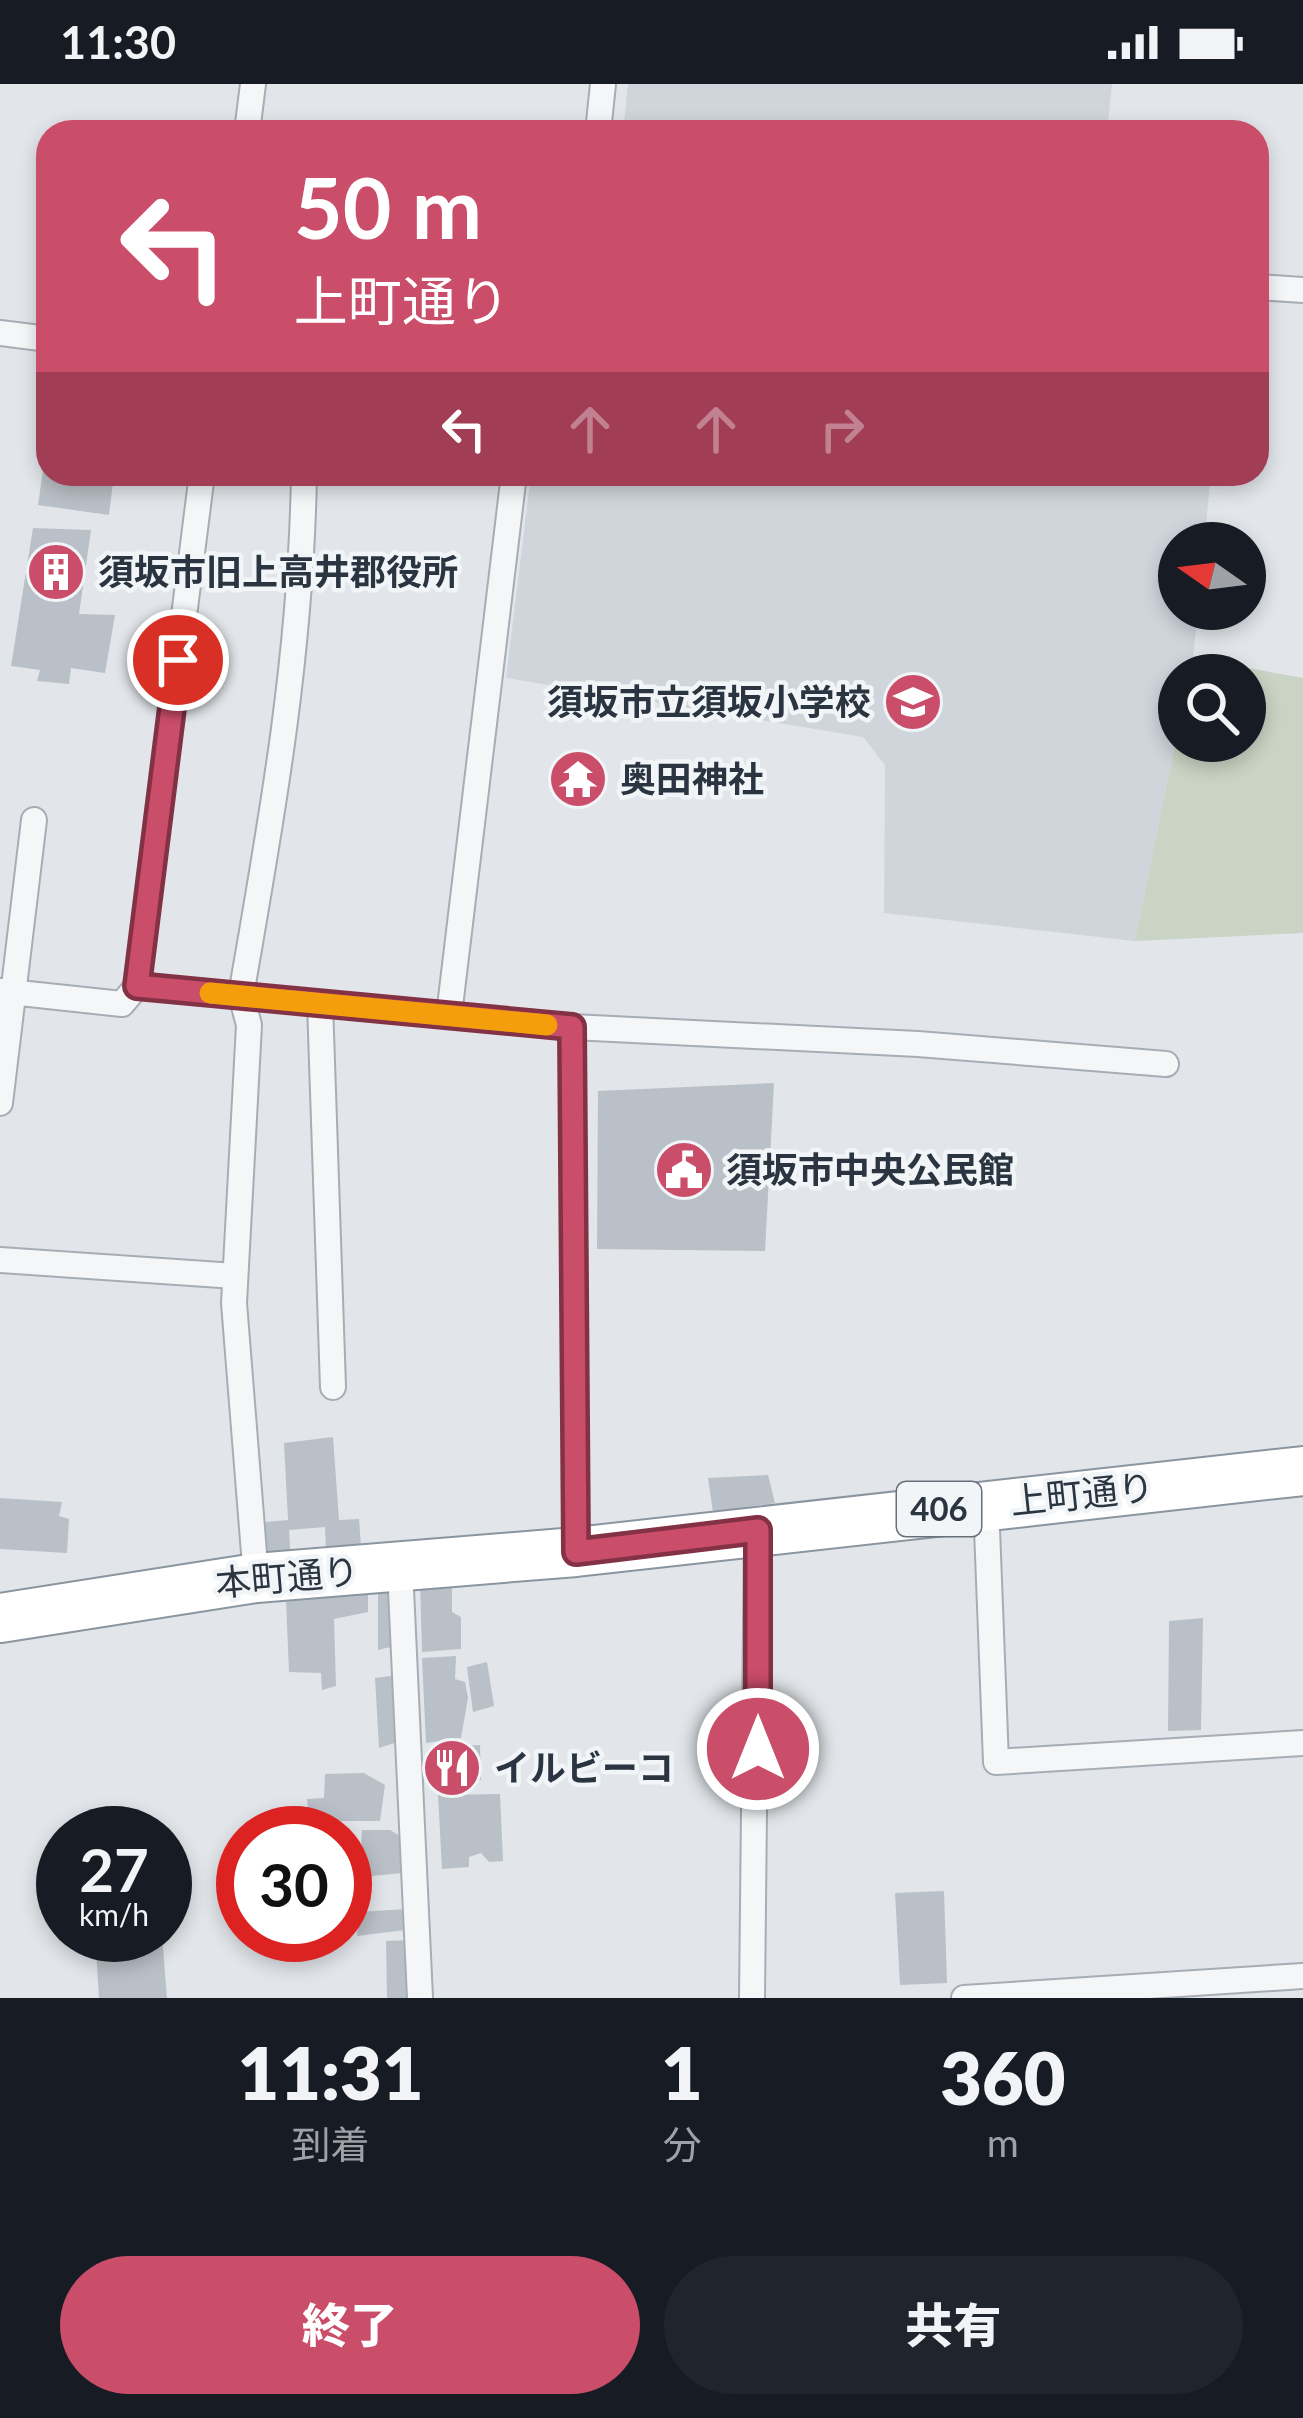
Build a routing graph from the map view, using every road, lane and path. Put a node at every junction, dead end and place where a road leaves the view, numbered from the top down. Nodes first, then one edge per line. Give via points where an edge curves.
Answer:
1 (253, 84) edge
2 (603, 84) edge
3 (248, 120) edge
4 (599, 120) edge
5 (1269, 288) edge
6 (1303, 290) edge
7 (0, 333) edge
8 (36, 338) edge
9 (200, 486) edge
10 (304, 486) edge
11 (513, 486) edge
12 (34, 820) dead end
13 (137, 986) junction
14 (7, 992) edge
15 (241, 995) junction
16 (320, 1003) junction
17 (448, 1015) junction
18 (572, 1027) junction
19 (1166, 1064) dead end
20 (0, 1102) edge
21 (0, 1260) edge
22 (235, 1276) junction
23 (333, 1387) dead end
24 (1303, 1471) edge
25 (986, 1503) junction
26 (758, 1530) junction
27 (576, 1552) junction
28 (400, 1568) junction
29 (256, 1578) junction
30 (0, 1618) edge
31 (1303, 1743) edge
32 (1303, 1976) edge
33 (1240, 1989) edge
34 (1130, 1993) edge
35 (420, 1998) edge
36 (752, 1998) edge
37 (964, 1998) edge

1 - 3 street
2 - 4 street
5 - 6 street
7 - 8 street
9 - 13 street
10 - 15 street via 290,721
11 - 17 street
12 - 14 street
13 - 14 street via 122,1004
13 - 15 street
14 - 20 street
15 - 16 street
15 - 22 street via 249,1025
16 - 17 street
16 - 23 street
17 - 18 street
18 - 19 street
18 - 27 street
21 - 22 street
22 - 29 street
24 - 25 highway, 上町通り / 406
25 - 26 highway, 上町通り / 406
25 - 31 street via 996,1762
26 - 27 highway, 上町通り / 406
26 - 36 street
27 - 28 highway, 本町通り / 406
28 - 29 highway, 本町通り / 406
28 - 35 street
29 - 30 highway, 本町通り / 406
32 - 33 street
33 - 34 street
34 - 37 street

